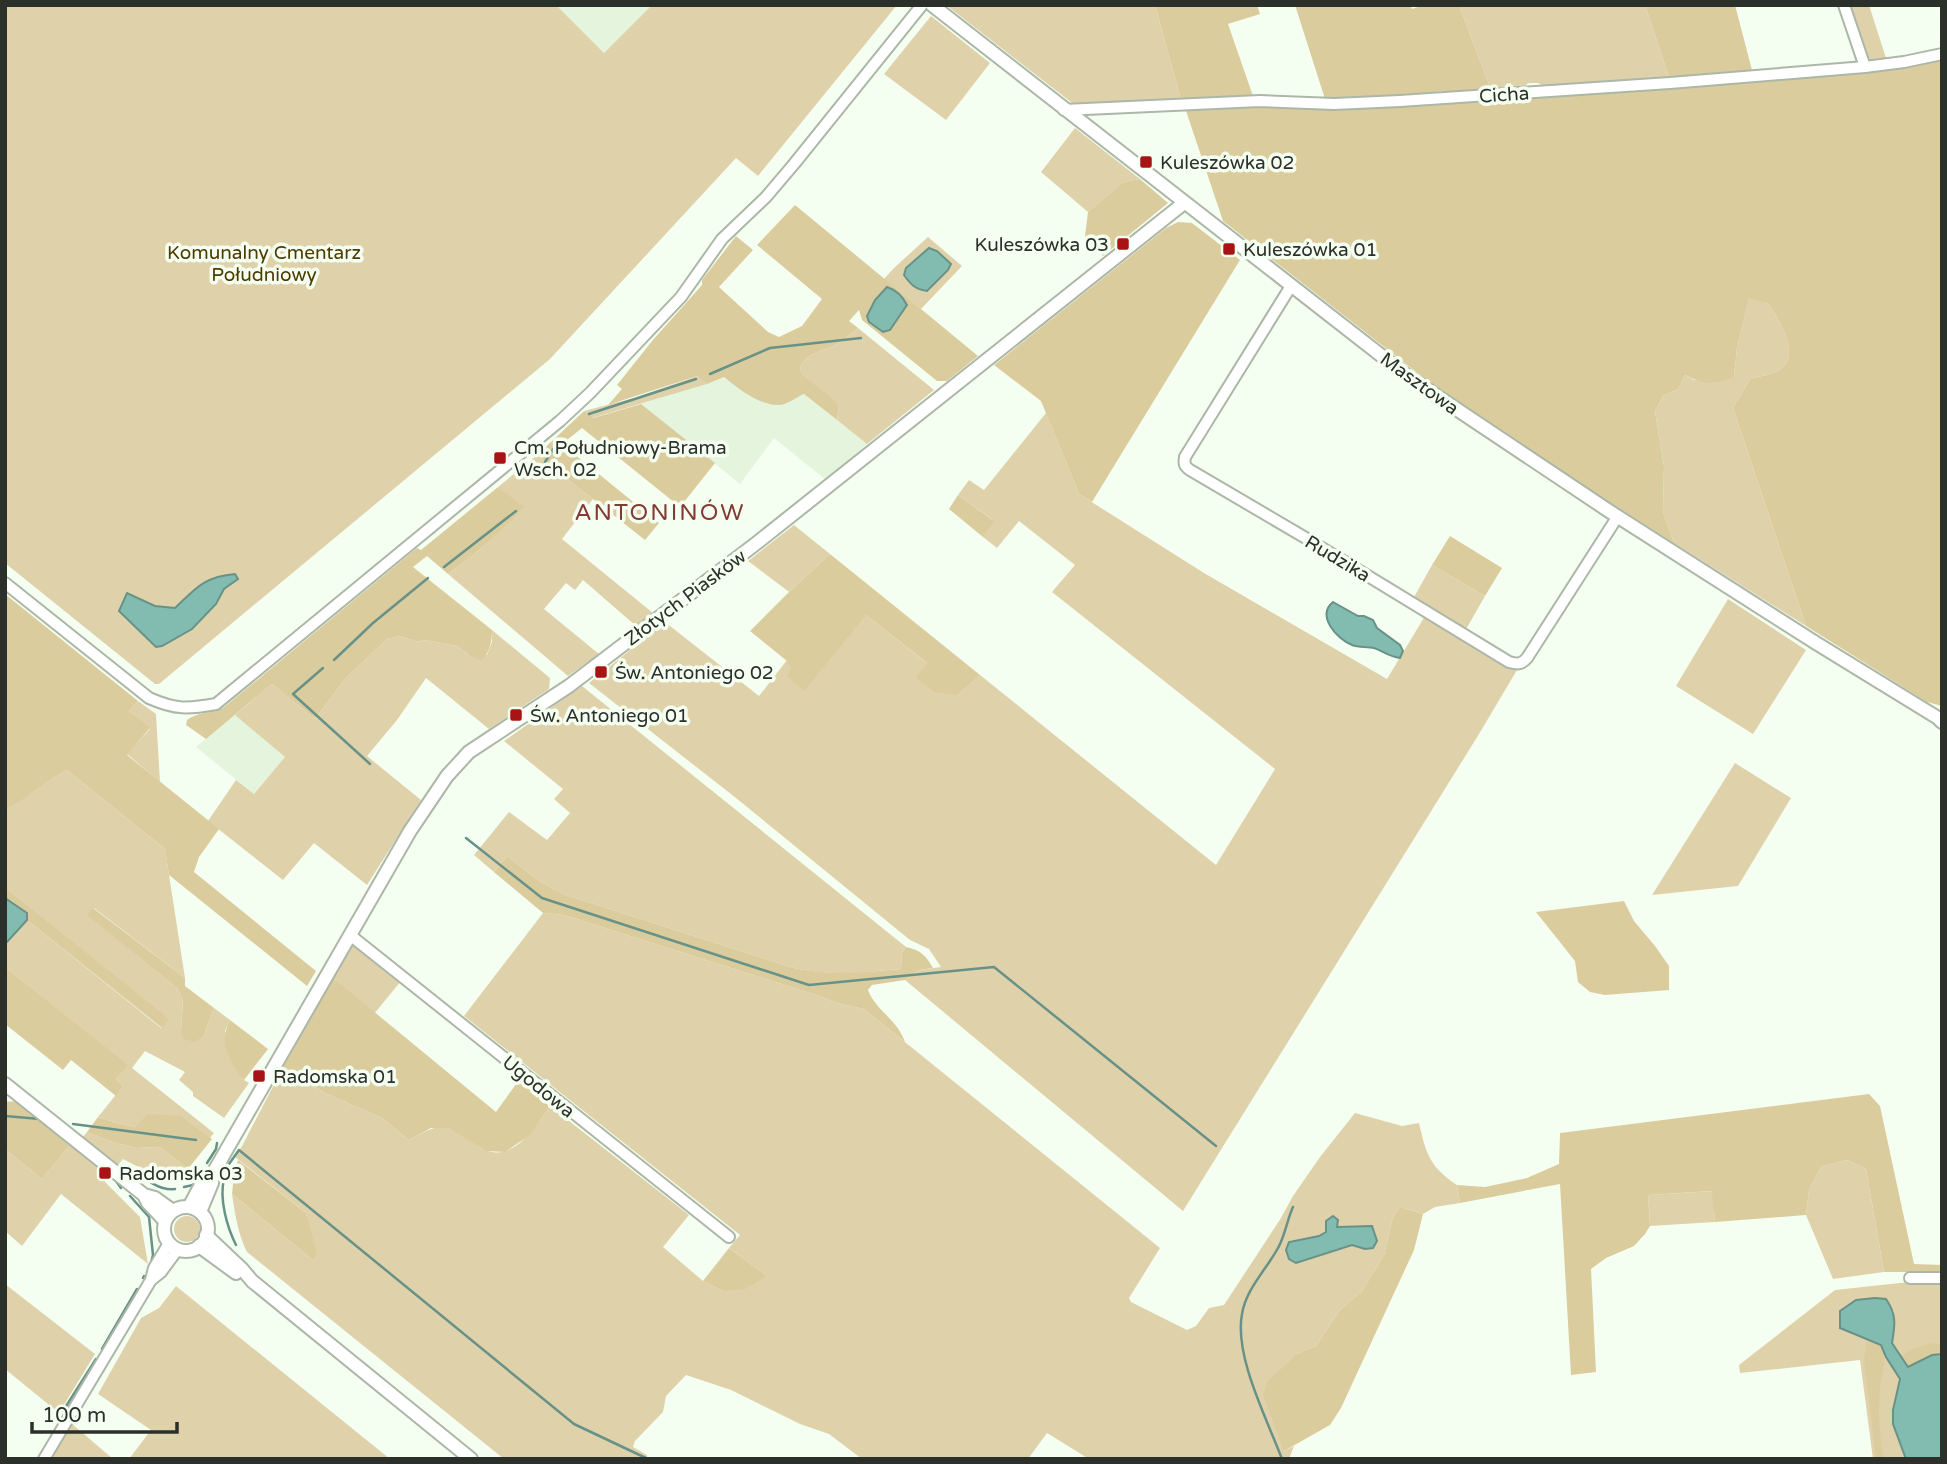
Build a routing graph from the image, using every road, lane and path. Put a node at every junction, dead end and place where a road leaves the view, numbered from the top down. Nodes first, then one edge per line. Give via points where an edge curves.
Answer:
1 (922, 5) edge
2 (932, 5) edge
3 (1844, 5) edge
4 (1942, 54) edge
5 (1865, 67) junction
6 (1064, 110) junction
7 (1184, 203) junction
8 (1291, 286) junction
9 (1618, 516) junction
10 (5, 583) edge
11 (1941, 719) edge
12 (350, 935) junction
13 (5, 1084) edge
14 (194, 1210) junction
15 (169, 1216) junction
16 (729, 1237) dead end
17 (203, 1241) junction
18 (173, 1246) junction
19 (1910, 1278) dead end
20 (1942, 1278) edge
21 (44, 1459) edge
22 (471, 1459) edge

1 - 10 street via 766,197 722,239 681,297 590,393 216,704 186,709 149,698
2 - 6 street, Masztowa
3 - 5 street
4 - 5 street, Cicha
5 - 6 street, Cicha via 1400,101 1260,101
6 - 7 street, Masztowa
7 - 8 street, Masztowa
7 - 12 street, Złotych Piasków via 758,542 569,686 469,752 410,831
8 - 9 street, Masztowa via 1410,378
8 - 9 street, Rudzika via 1185,457 1189,470 1516,664 1527,658
9 - 11 street, Masztowa
12 - 14 street, Złotych Piasków via 212,1175 204,1181
12 - 16 street, Ugodowa
13 - 15 street
14 - 15 street
14 - 17 street via 206,1221
15 - 18 street via 164,1232
17 - 18 street via 189,1251
17 - 22 street
18 - 21 street
19 - 20 street

